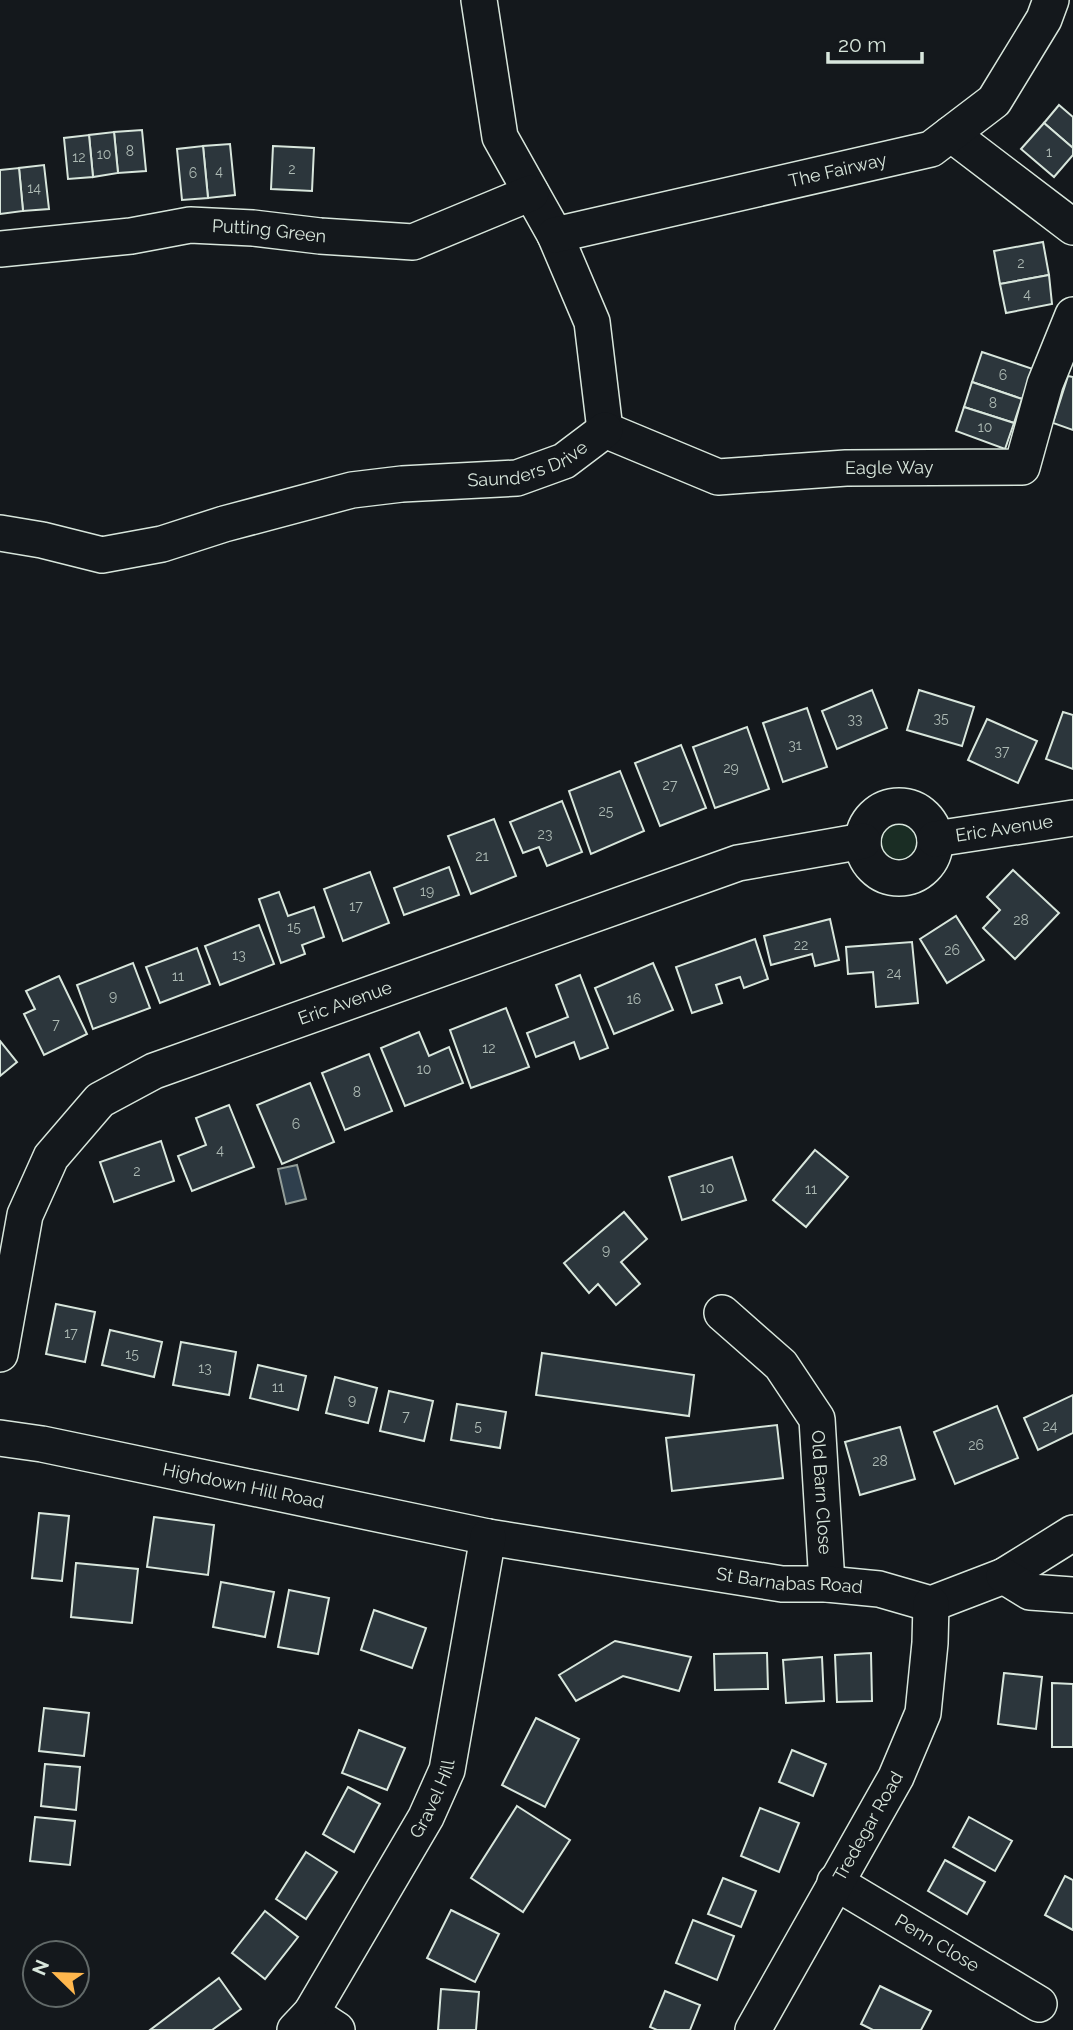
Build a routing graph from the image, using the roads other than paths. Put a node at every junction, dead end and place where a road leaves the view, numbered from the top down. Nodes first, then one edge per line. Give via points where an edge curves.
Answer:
1 (479, 0) edge
2 (1051, 0) edge
3 (951, 134) junction
4 (531, 193) junction
5 (1073, 227) edge
6 (555, 235) junction
7 (0, 249) edge
8 (1073, 315) edge
9 (605, 430) junction
10 (0, 533) edge
11 (1073, 818) edge
12 (935, 839) junction
13 (863, 841) junction
14 (723, 1313) dead end
15 (0, 1354) edge
16 (0, 1438) edge
17 (1073, 1532) edge
18 (488, 1537) junction
19 (1004, 1576) junction
20 (827, 1584) junction
21 (1073, 1595) edge
22 (931, 1604) junction
23 (835, 1882) junction
24 (1039, 2004) dead end
25 (314, 2024) edge
26 (753, 2030) edge

1 - 4 street, Saunders Drive via 500,137
2 - 3 street, The Fairway via 994,101
3 - 5 street
3 - 6 street, The Fairway via 932,149
4 - 6 street, Saunders Drive
4 - 7 street, Putting Green via 413,242 190,225 131,236
6 - 9 street, Saunders Drive via 592,321
8 - 9 street, Eagle Way via 1045,384 1022,467 846,468 718,477
9 - 10 street, Saunders Drive via 564,461 517,478 352,490 162,544 102,555
11 - 12 street, Eric Avenue
12 - 13 street via 925,817 904,806 881,811 865,829
12 - 13 street via 934,851 922,870 900,878 877,872 869,863
13 - 15 street, Eric Avenue via 738,863 154,1071 100,1100 51,1157 25,1215
14 - 20 street, Old Barn Close via 781,1366 817,1419
16 - 18 street, Highdown Hill Road
17 - 19 street
18 - 20 street, St Barnabas Road via 782,1584
18 - 25 street, Gravel Hill via 447,1770
19 - 21 street via 1030,1592
19 - 22 street
20 - 22 street, St Barnabas Road via 879,1589
22 - 23 street, Tredegar Road via 923,1713 896,1777
23 - 24 street, Penn Close
23 - 26 street, Tredegar Road

